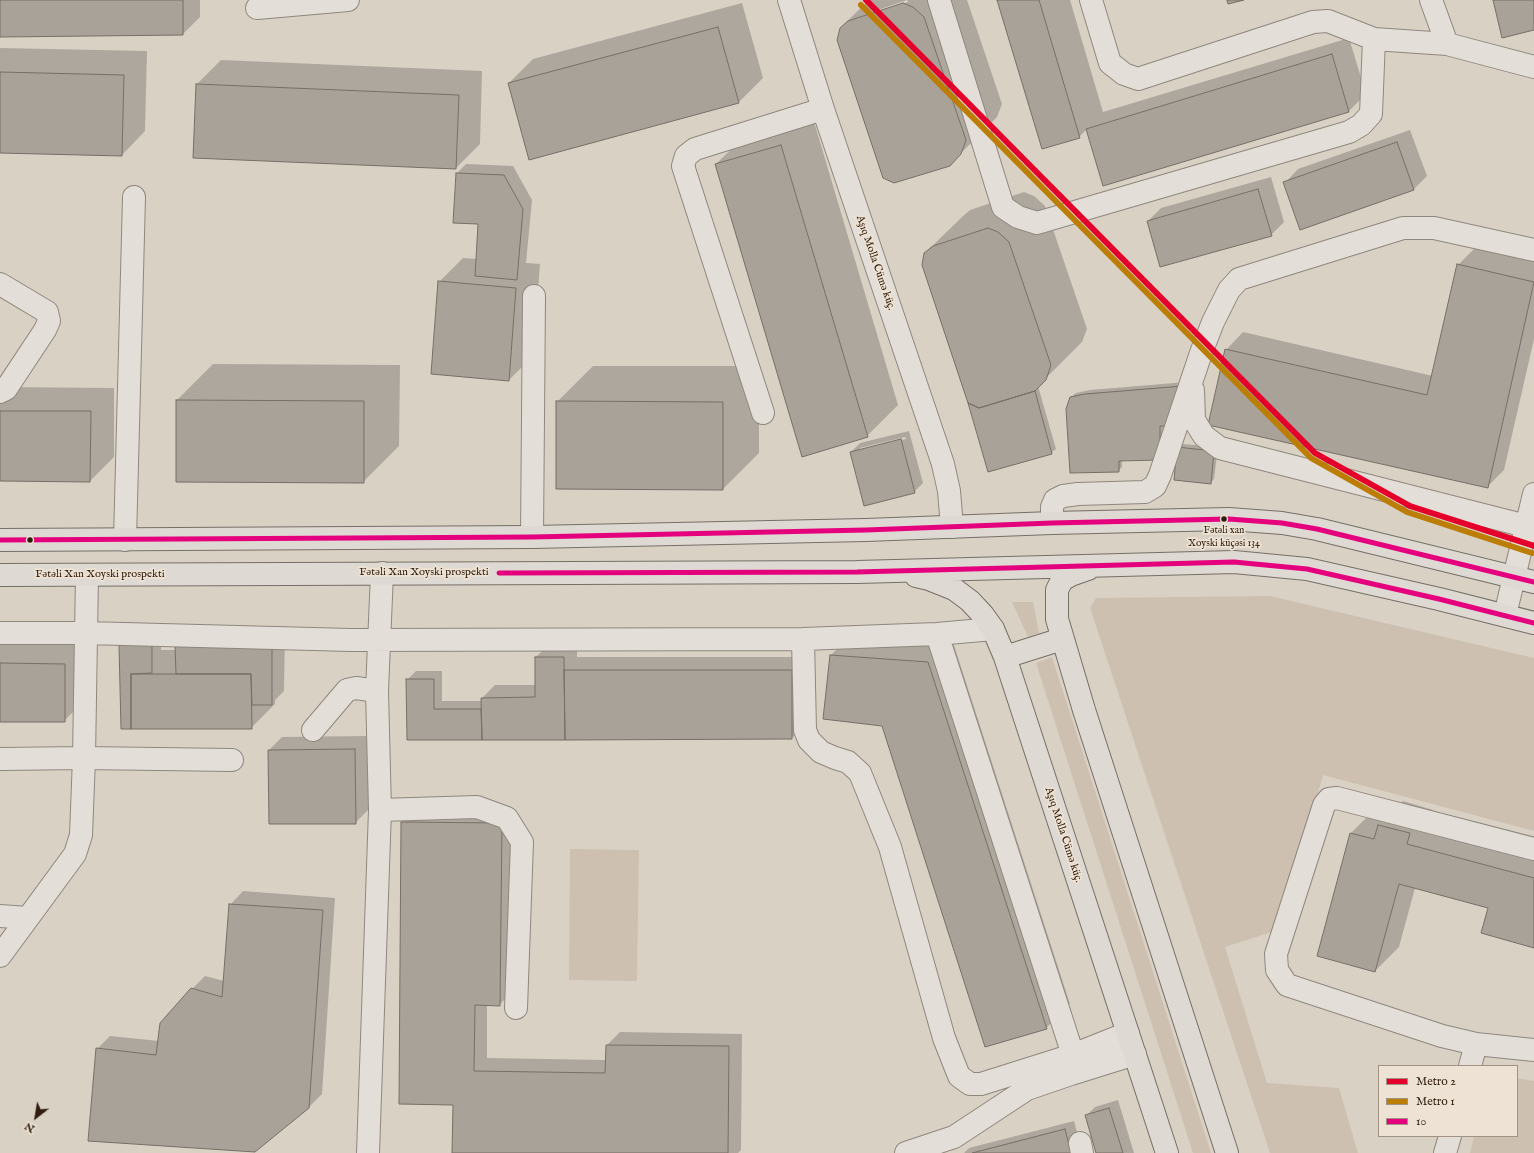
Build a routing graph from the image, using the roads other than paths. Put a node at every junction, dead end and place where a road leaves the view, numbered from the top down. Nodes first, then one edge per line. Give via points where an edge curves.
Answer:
1 (348, 0) edge
2 (789, 0) edge
3 (939, 0) edge
4 (1092, 0) edge
5 (1431, 0) edge
6 (257, 8) dead end
7 (1374, 39) junction
8 (1447, 44) junction
9 (1534, 67) edge
10 (823, 109) junction
11 (134, 197) dead end
12 (1534, 250) edge
13 (0, 284) edge
14 (534, 296) dead end
15 (1193, 378) junction
16 (0, 392) edge
17 (763, 413) dead end
18 (1534, 494) edge
19 (1052, 523) junction
20 (1526, 526) junction
21 (952, 527) junction
22 (532, 537) junction
23 (0, 540) edge
24 (125, 540) junction
25 (1102, 565) junction
26 (896, 571) junction
27 (382, 573) junction
28 (0, 575) edge
29 (87, 575) junction
30 (1524, 580) edge
31 (1505, 615) junction
32 (1534, 623) edge
33 (993, 629) junction
34 (0, 632) edge
35 (86, 633) junction
36 (937, 634) junction
37 (1062, 638) junction
38 (803, 639) junction
39 (379, 640) junction
40 (1005, 657) junction
41 (377, 691) junction
42 (313, 730) dead end
43 (84, 758) junction
44 (0, 759) edge
45 (232, 760) dead end
46 (380, 810) junction
47 (1534, 849) edge
48 (0, 916) edge
49 (27, 918) junction
50 (0, 956) edge
51 (516, 1008) dead end
52 (1128, 1033) junction
53 (1476, 1044) junction
54 (1534, 1050) edge
55 (1135, 1054) junction
56 (1072, 1055) junction
57 (1470, 1065) edge
58 (1450, 1137) edge
59 (368, 1153) edge
60 (906, 1153) edge
61 (1167, 1153) edge
62 (1227, 1153) edge
63 (1445, 1153) edge

1 - 6 street
2 - 10 street, Aşıq Molla Cümə küç.
3 - 7 street via 1003,207 1018,217 1037,223 1349,132 1361,125 1371,114
4 - 7 street via 1110,63 1124,74 1138,79 1313,22 1328,21
5 - 8 street
7 - 8 street
8 - 9 street
10 - 17 street via 695,149 686,156 683,166
10 - 21 street, Aşıq Molla Cümə küç. via 943,464 949,491
11 - 24 street
12 - 15 street via 1434,228 1403,228 1239,279 1229,290 1213,322
13 - 16 street via 47,312 49,321 6,389
14 - 22 street
15 - 19 street via 1155,486 1145,492 1063,496 1055,500 1052,507
15 - 20 street via 1194,420 1204,436 1220,448
18 - 20 street
19 - 21 main road
19 - 30 main road via 1230,519 1282,523 1317,529
20 - 30 street
21 - 22 main road
22 - 24 main road
23 - 24 main road
25 - 26 main road
25 - 31 main road via 1234,562 1279,566 1338,576
25 - 37 main road via 1062,580 1057,590 1057,619
26 - 27 main road, Fətəli Xan Xoyski prospekti
26 - 33 main road, Aşıq Molla Cümə küç. via 929,578 954,589 984,615
27 - 29 main road, Fətəli Xan Xoyski prospekti
27 - 39 street
28 - 29 main road, Fətəli Xan Xoyski prospekti
29 - 35 street
30 - 31 street
31 - 32 main road
33 - 36 street
33 - 40 main road, Aşıq Molla Cümə küç.
34 - 35 street
35 - 39 street
35 - 43 street
36 - 38 street
36 - 56 street
37 - 40 main road
37 - 62 main road
38 - 39 street
38 - 56 street via 805,730 809,740 821,752 848,762 860,773 890,847 944,1038 959,1076 970,1084 981,1084
39 - 41 street
40 - 52 main road, Aşıq Molla Cümə küç.
41 - 42 street via 356,688 347,690
41 - 46 street
43 - 44 street
43 - 45 street
43 - 49 street via 81,835 75,854
46 - 51 street via 478,807 507,818 522,842
46 - 59 street
47 - 53 street via 1337,798 1329,799 1324,805 1276,954 1277,970 1287,985 1442,1036
48 - 49 street
49 - 50 street
52 - 55 main road, Aşıq Molla Cümə küç.
52 - 56 street
53 - 54 street
53 - 57 street
55 - 60 street via 1027,1089 954,1137
55 - 61 main road, Aşıq Molla Cümə küç.
58 - 63 street

